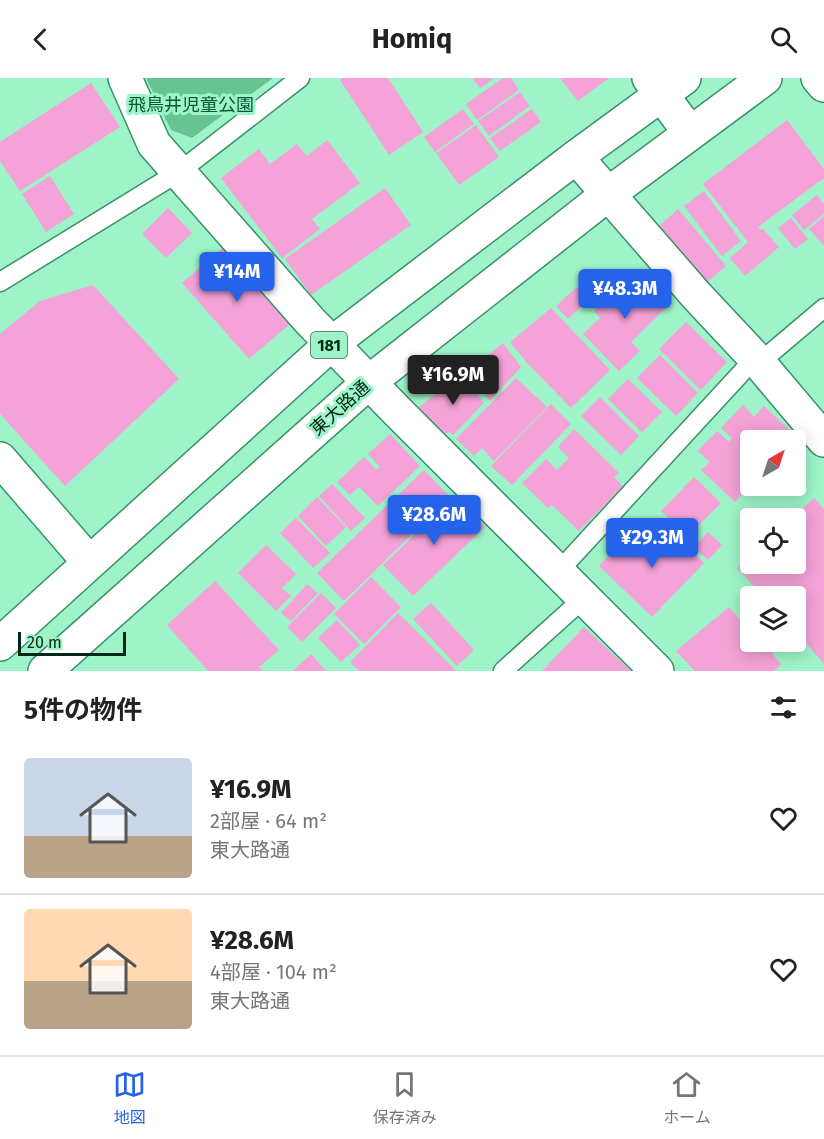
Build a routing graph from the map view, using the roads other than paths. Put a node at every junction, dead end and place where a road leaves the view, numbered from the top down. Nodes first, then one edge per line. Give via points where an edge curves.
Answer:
1 (125, 78) edge
2 (300, 78) edge
3 (765, 78) edge
4 (818, 78) edge
5 (665, 83) edge
6 (824, 85) edge
7 (690, 133) junction
8 (576, 157) junction
9 (179, 172) junction
10 (607, 195) junction
11 (0, 282) edge
12 (824, 308) edge
13 (331, 344) junction
14 (757, 361) junction
15 (369, 382) junction
16 (824, 440) edge
17 (0, 459) edge
18 (89, 562) junction
19 (558, 572) junction
20 (584, 598) junction
21 (0, 644) edge
22 (45, 671) edge
23 (503, 671) edge
24 (657, 671) edge

1 - 9 main road via 154,144
2 - 9 lane
3 - 7 main road, 東大路通
4 - 6 main road
5 - 7 main road
5 - 8 main road, 181
7 - 10 main road, 東大路通
8 - 10 main road
8 - 13 main road, 181
9 - 11 lane
9 - 13 main road
10 - 14 main road
10 - 15 main road, 東大路通
12 - 14 lane
13 - 15 main road
13 - 18 main road, 181
14 - 16 main road
14 - 19 lane
15 - 19 main road
15 - 22 main road, 東大路通
17 - 18 main road
18 - 21 main road, 181
19 - 20 main road
20 - 23 lane
20 - 24 main road

